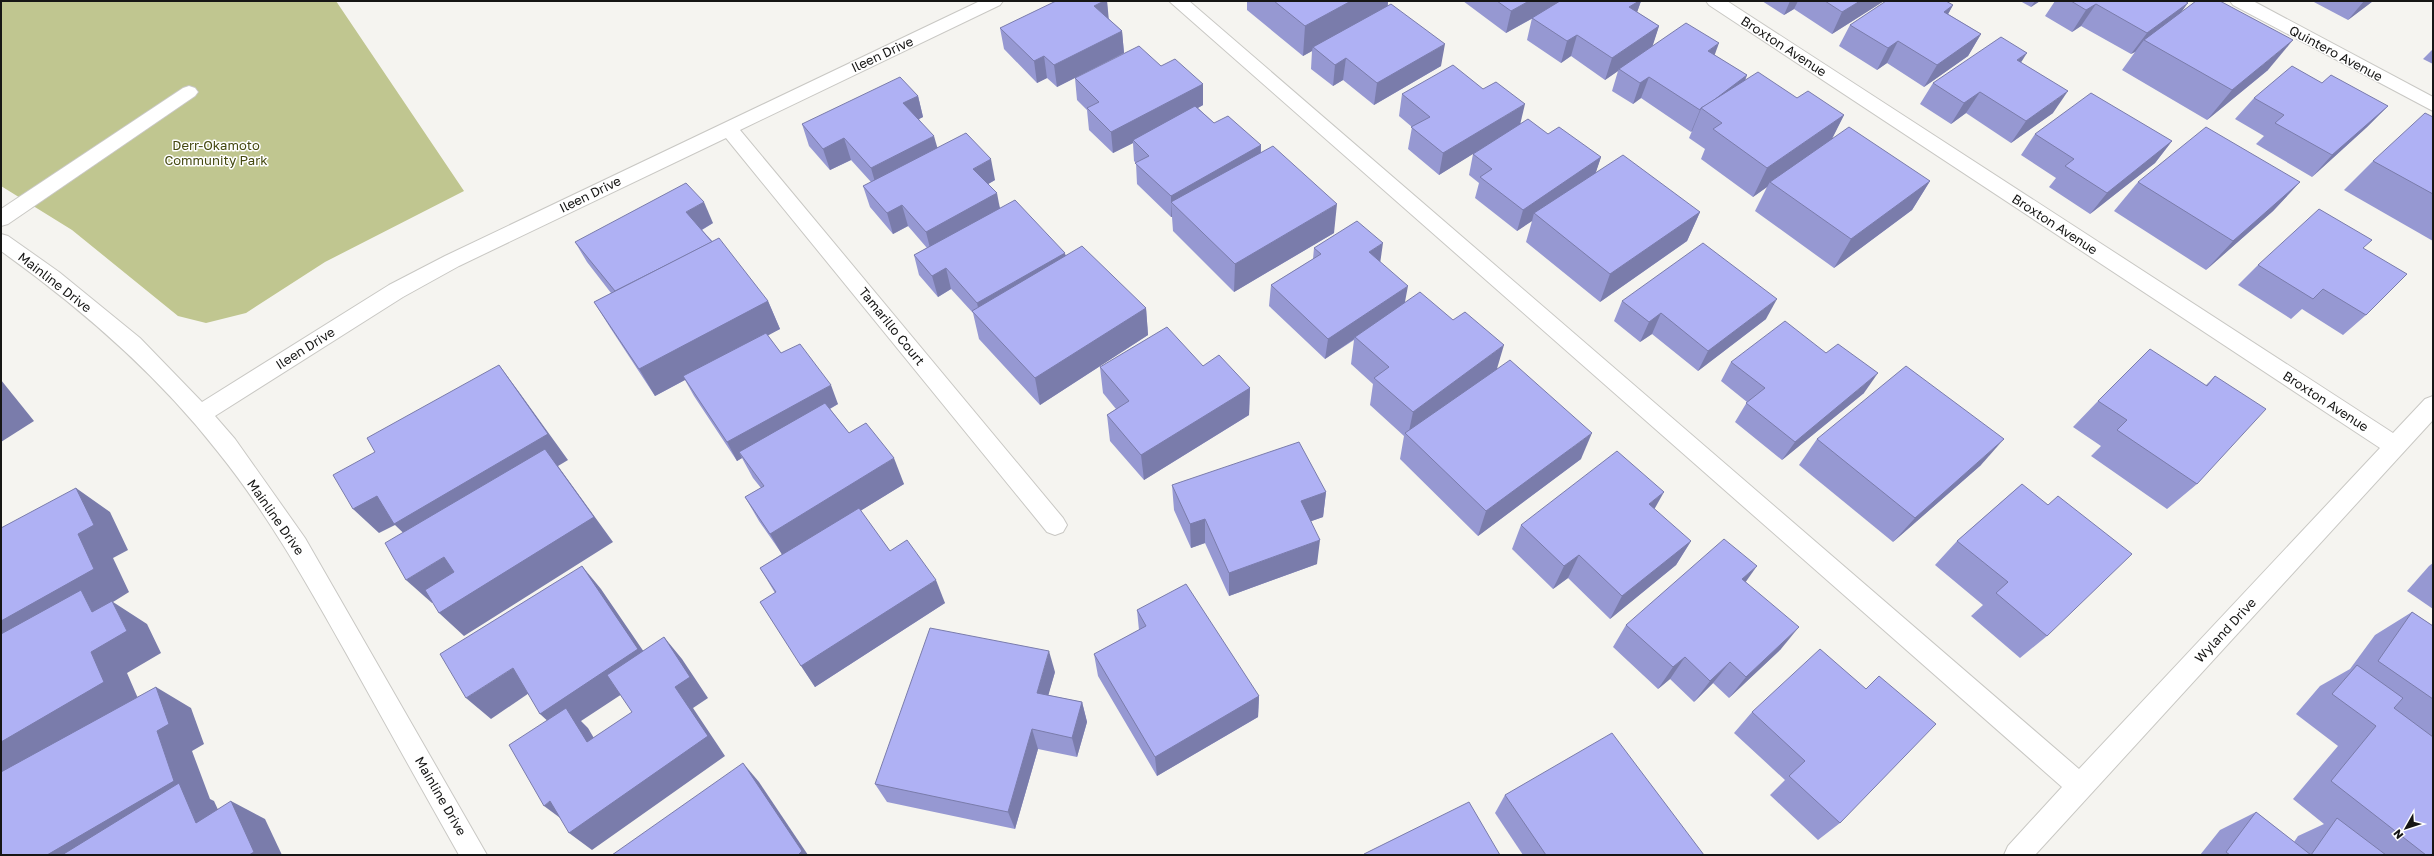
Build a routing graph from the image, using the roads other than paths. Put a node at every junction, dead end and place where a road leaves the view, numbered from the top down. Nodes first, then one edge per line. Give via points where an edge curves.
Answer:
1 (994, 1) edge
2 (1178, 1) edge
3 (1715, 1) edge
4 (2238, 1) edge
5 (189, 92) dead end
6 (2433, 105) edge
7 (728, 128) junction
8 (1, 219) edge
9 (2, 244) edge
10 (2433, 405) edge
11 (200, 414) junction
12 (2395, 446) junction
13 (1056, 525) dead end
14 (2081, 787) junction
15 (474, 855) edge
16 (2017, 855) edge

1 - 7 street, Ileen Drive
2 - 14 street
3 - 12 street, Broxton Avenue
4 - 6 street, Quintero Avenue
5 - 8 street
7 - 11 street, Ileen Drive via 452,261 396,291
7 - 13 street, Tamarillo Court
9 - 11 street, Mainline Drive via 52,278 133,344
10 - 12 street, Wyland Drive
11 - 15 street, Mainline Drive via 297,545
12 - 14 street, Wyland Drive
14 - 16 street, Wyland Drive

